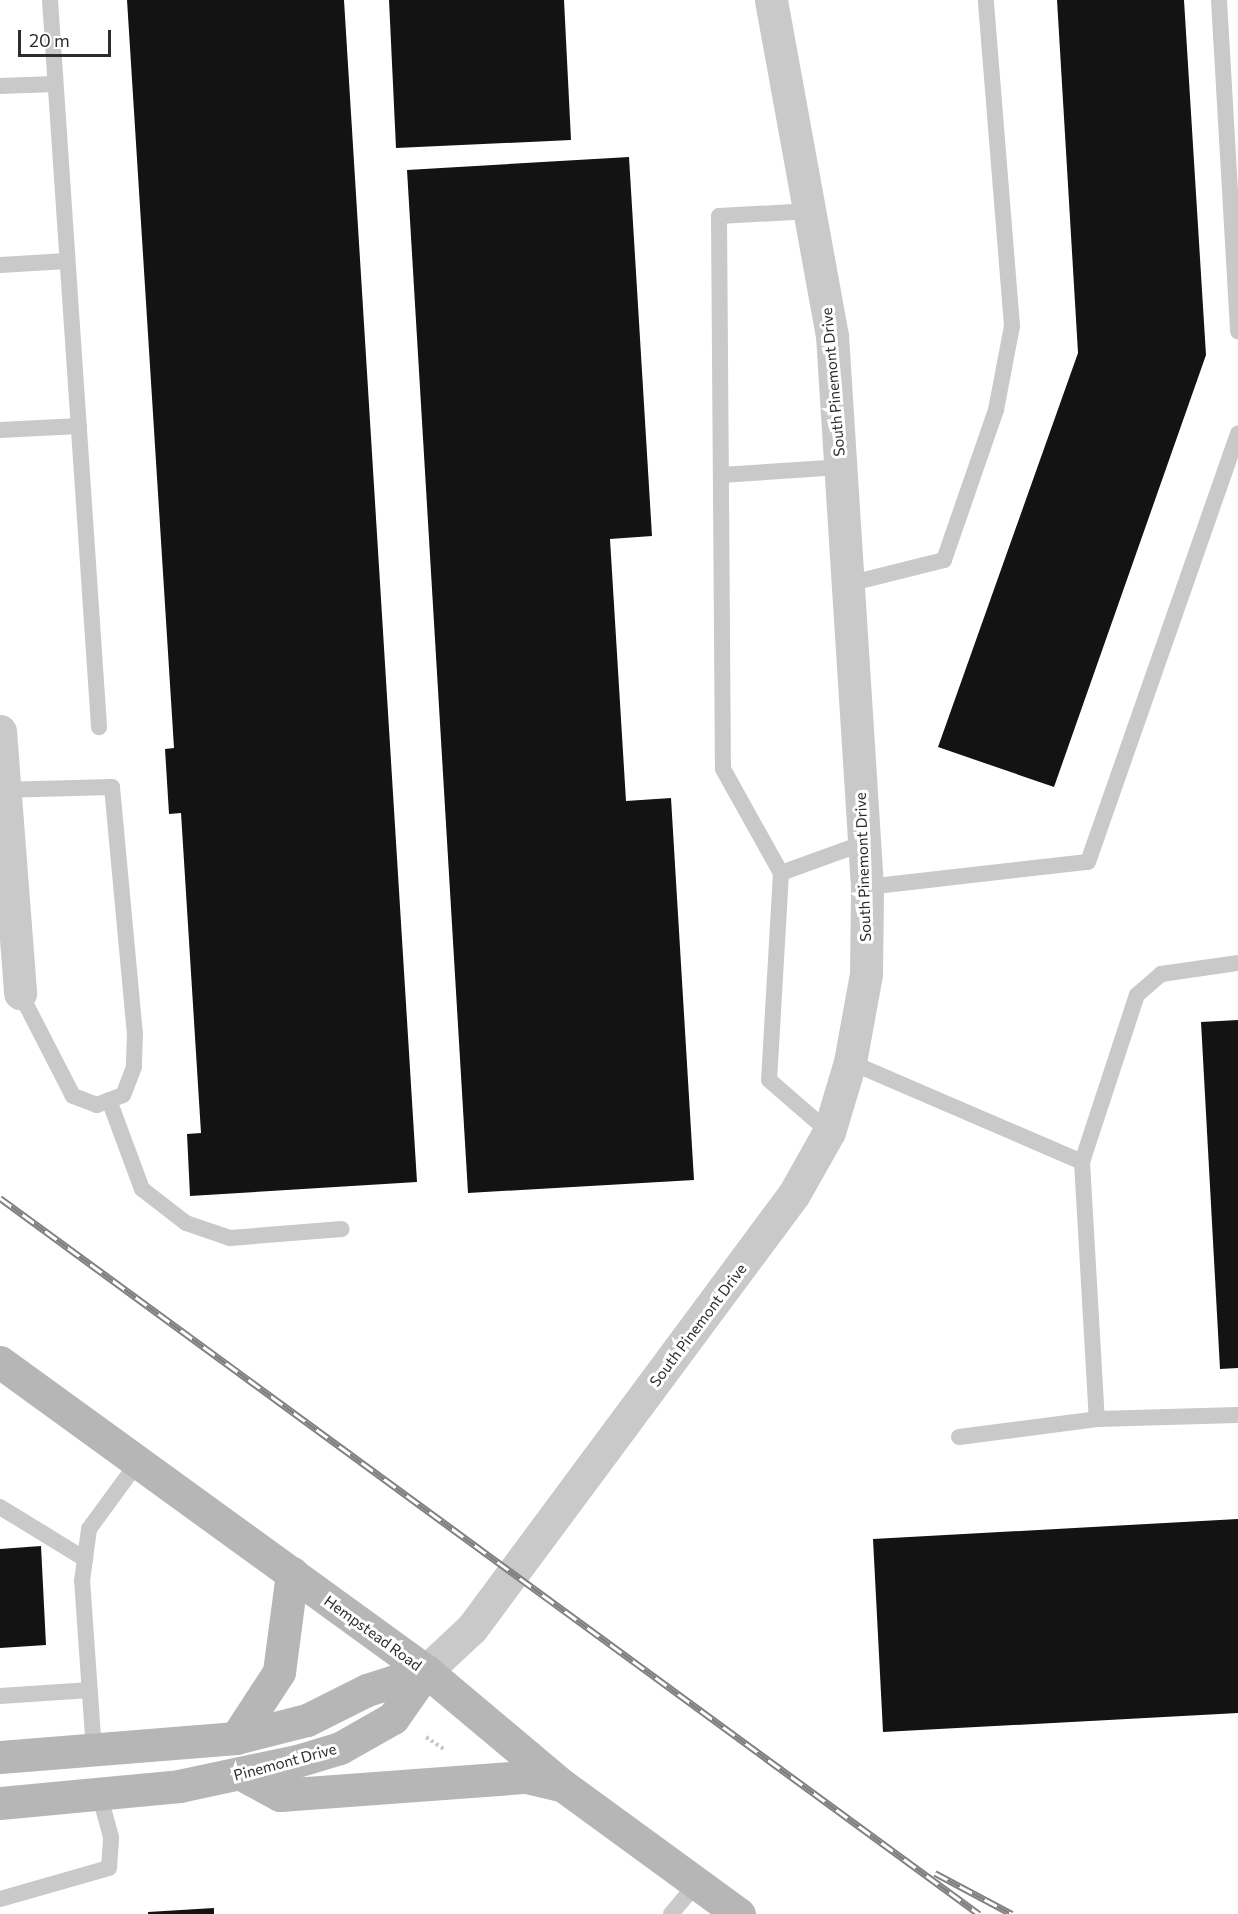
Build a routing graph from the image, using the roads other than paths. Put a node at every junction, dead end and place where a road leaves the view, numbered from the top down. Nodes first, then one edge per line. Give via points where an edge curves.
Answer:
1 (50, 0) edge
2 (771, 0) edge
3 (986, 0) edge
4 (1219, 0) edge
5 (55, 84) junction
6 (0, 86) edge
7 (812, 211) junction
8 (67, 261) junction
9 (0, 265) edge
10 (1238, 331) edge
11 (79, 426) junction
12 (0, 430) edge
13 (1238, 433) edge
14 (840, 467) junction
15 (721, 475) junction
16 (848, 584) junction
17 (99, 727) dead end
18 (0, 731) edge
19 (2, 790) edge
20 (864, 843) junction
21 (781, 873) junction
22 (867, 887) junction
23 (1238, 963) edge
24 (20, 993) joint
25 (850, 1062) junction
26 (110, 1100) junction
27 (829, 1132) junction
28 (1082, 1162) junction
29 (342, 1229) dead end
30 (0, 1362) edge
31 (1238, 1414) edge
32 (1097, 1419) junction
33 (959, 1437) dead end
34 (138, 1462) junction
35 (0, 1507) edge
36 (85, 1559) junction
37 (291, 1572) junction
38 (426, 1671) junction
39 (90, 1690) junction
40 (0, 1696) edge
41 (236, 1738) junction
42 (94, 1751) junction
43 (0, 1757) edge
44 (243, 1775) junction
45 (562, 1785) junction
46 (100, 1797) junction
47 (0, 1803) edge
48 (697, 1883) junction
49 (0, 1899) edge
50 (671, 1914) edge
51 (739, 1914) edge

1 - 5 lane
2 - 7 street, South Pinemont Drive
3 - 16 lane via 1012,326 996,410 944,560
4 - 10 lane
5 - 6 lane
5 - 8 lane
7 - 14 street, South Pinemont Drive via 832,336
7 - 15 lane via 720,216
8 - 9 lane
8 - 11 lane
11 - 12 lane
11 - 17 lane
13 - 22 lane via 1088,862
14 - 15 lane
14 - 16 street, South Pinemont Drive
15 - 21 lane via 723,769
16 - 20 street, South Pinemont Drive
18 - 19 street
19 - 24 street
19 - 26 lane via 112,786 135,1033 134,1067 123,1095
20 - 21 lane
20 - 22 street, South Pinemont Drive
21 - 27 lane via 769,1080
22 - 25 street, South Pinemont Drive via 866,974
23 - 28 lane via 1161,974 1137,995
24 - 26 lane via 73,1096 97,1105
25 - 27 street, South Pinemont Drive
25 - 28 lane
26 - 29 lane via 142,1189 186,1223 230,1238
27 - 38 street, South Pinemont Drive via 794,1194 472,1628
28 - 32 lane
30 - 34 main road, Hempstead Road
31 - 32 lane
32 - 33 lane
34 - 36 lane via 89,1529
34 - 37 main road, Hempstead Road
35 - 36 lane
36 - 39 lane via 82,1581
37 - 38 main road, Hempstead Road
37 - 41 main road via 279,1672
38 - 41 main road via 367,1690 307,1720
38 - 44 main road, Pinemont Drive via 393,1718 340,1748
38 - 45 main road, Hempstead Road
39 - 40 lane
39 - 42 lane
41 - 42 main road
42 - 43 main road
44 - 45 main road via 280,1795 526,1777
44 - 46 main road, Pinemont Drive
45 - 48 main road, Hempstead Road
46 - 47 main road, Pinemont Drive
46 - 49 lane via 111,1837 109,1868
48 - 50 lane
48 - 51 main road, Hempstead Road

